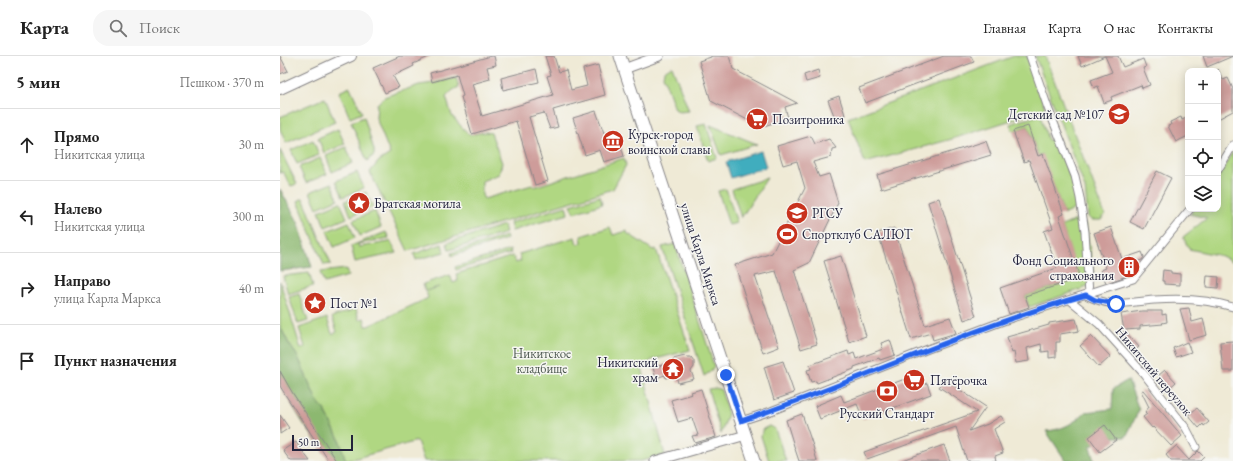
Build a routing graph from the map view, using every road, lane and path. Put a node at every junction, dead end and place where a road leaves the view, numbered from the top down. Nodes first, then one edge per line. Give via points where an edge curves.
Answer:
1 (620, 56) edge
2 (659, 56) edge
3 (1030, 56) edge
4 (347, 57) edge
5 (624, 69) junction
6 (280, 89) edge
7 (1233, 145) edge
8 (1221, 165) edge
9 (1187, 212) edge
10 (1087, 295) junction
11 (1070, 300) junction
12 (1233, 307) edge
13 (741, 421) junction
14 (746, 435) junction
15 (1196, 447) dead end
16 (656, 461) edge
17 (754, 461) edge

1 - 5 main road, улица Карла Маркса
2 - 5 street
3 - 10 street via 1075,176 1085,232
4 - 6 main road
5 - 13 main road, улица Карла Маркса
7 - 8 street
9 - 10 street via 1133,279
10 - 11 street
10 - 12 street via 1095,300 1116,304 1155,300 1200,300
11 - 13 street via 1006,320
11 - 15 street, Никитский переулок via 1099,324 1144,374 1186,428
13 - 14 main road, улица Карла Маркса
14 - 16 street
14 - 17 main road, улица Карла Маркса

